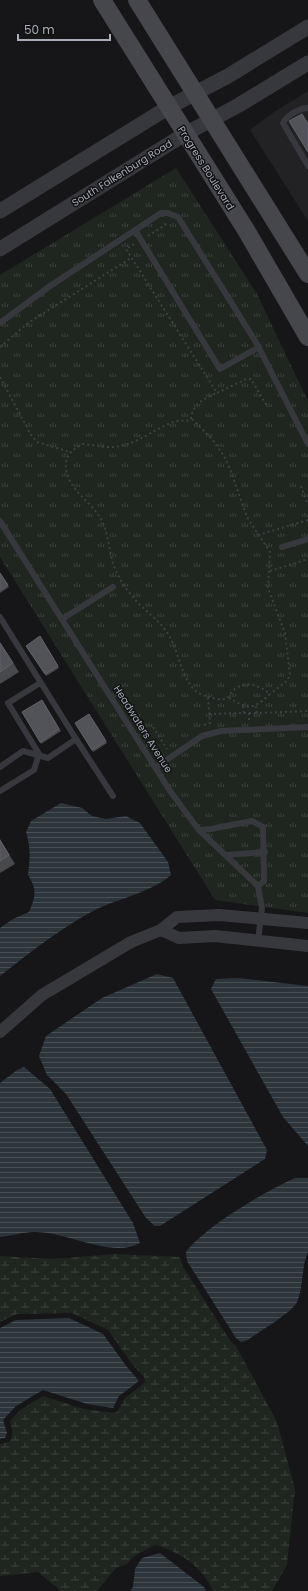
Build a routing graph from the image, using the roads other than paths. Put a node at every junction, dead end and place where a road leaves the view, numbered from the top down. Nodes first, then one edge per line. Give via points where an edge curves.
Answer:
1 (102, 0) edge
2 (137, 0) edge
3 (308, 27) edge
4 (308, 63) edge
5 (195, 93) junction
6 (169, 108) junction
7 (308, 108) edge
8 (211, 120) junction
9 (185, 134) junction
10 (308, 166) edge
11 (0, 211) edge
12 (135, 230) junction
13 (0, 249) edge
14 (308, 274) edge
15 (0, 323) edge
16 (308, 337) edge
17 (259, 347) junction
18 (308, 444) edge
19 (0, 521) edge
20 (308, 539) edge
21 (282, 547) dead end
22 (113, 586) dead end
23 (0, 617) edge
24 (62, 619) junction
25 (40, 683) junction
26 (308, 727) edge
27 (76, 739) junction
28 (39, 754) junction
29 (0, 766) edge
30 (156, 767) junction
31 (0, 791) edge
32 (113, 796) dead end
33 (200, 830) junction
34 (265, 852) junction
35 (226, 855) junction
36 (258, 886) junction
37 (261, 918) junction
38 (308, 923) edge
39 (161, 930) junction
40 (258, 941) junction
41 (308, 946) edge
42 (0, 1032) edge

1 - 6 main road, Progress Boulevard
2 - 5 main road
3 - 5 street
4 - 8 street, South Falkenburg Road
5 - 6 street
5 - 8 main road
6 - 9 main road, Progress Boulevard
6 - 11 street
7 - 10 lane via 302,108 283,123
8 - 9 street, South Falkenburg Road
8 - 14 main road via 300,255
9 - 13 street, South Falkenburg Road
9 - 16 main road, Progress Boulevard via 246,230
12 - 15 lane via 50,286
12 - 17 lane via 161,213 178,217
12 - 17 lane via 220,369
17 - 18 lane
19 - 24 lane, Headwaters Avenue
20 - 21 lane
22 - 24 lane
23 - 25 lane
24 - 30 lane, Headwaters Avenue
25 - 27 lane
25 - 28 lane via 8,703
26 - 30 lane via 221,730 202,736
27 - 28 lane via 48,758
27 - 32 lane
28 - 29 lane via 23,751
28 - 31 lane via 34,770
30 - 33 lane, Headwaters Avenue via 170,791
33 - 34 lane via 252,820 263,827
33 - 35 lane, Headwaters Avenue
34 - 35 lane
34 - 36 lane via 264,881
35 - 36 lane, Headwaters Avenue
36 - 37 lane
37 - 38 street
37 - 39 street via 220,915 177,918
37 - 40 lane
39 - 40 street via 179,938 214,936
39 - 42 street via 131,942 42,995
40 - 41 street

